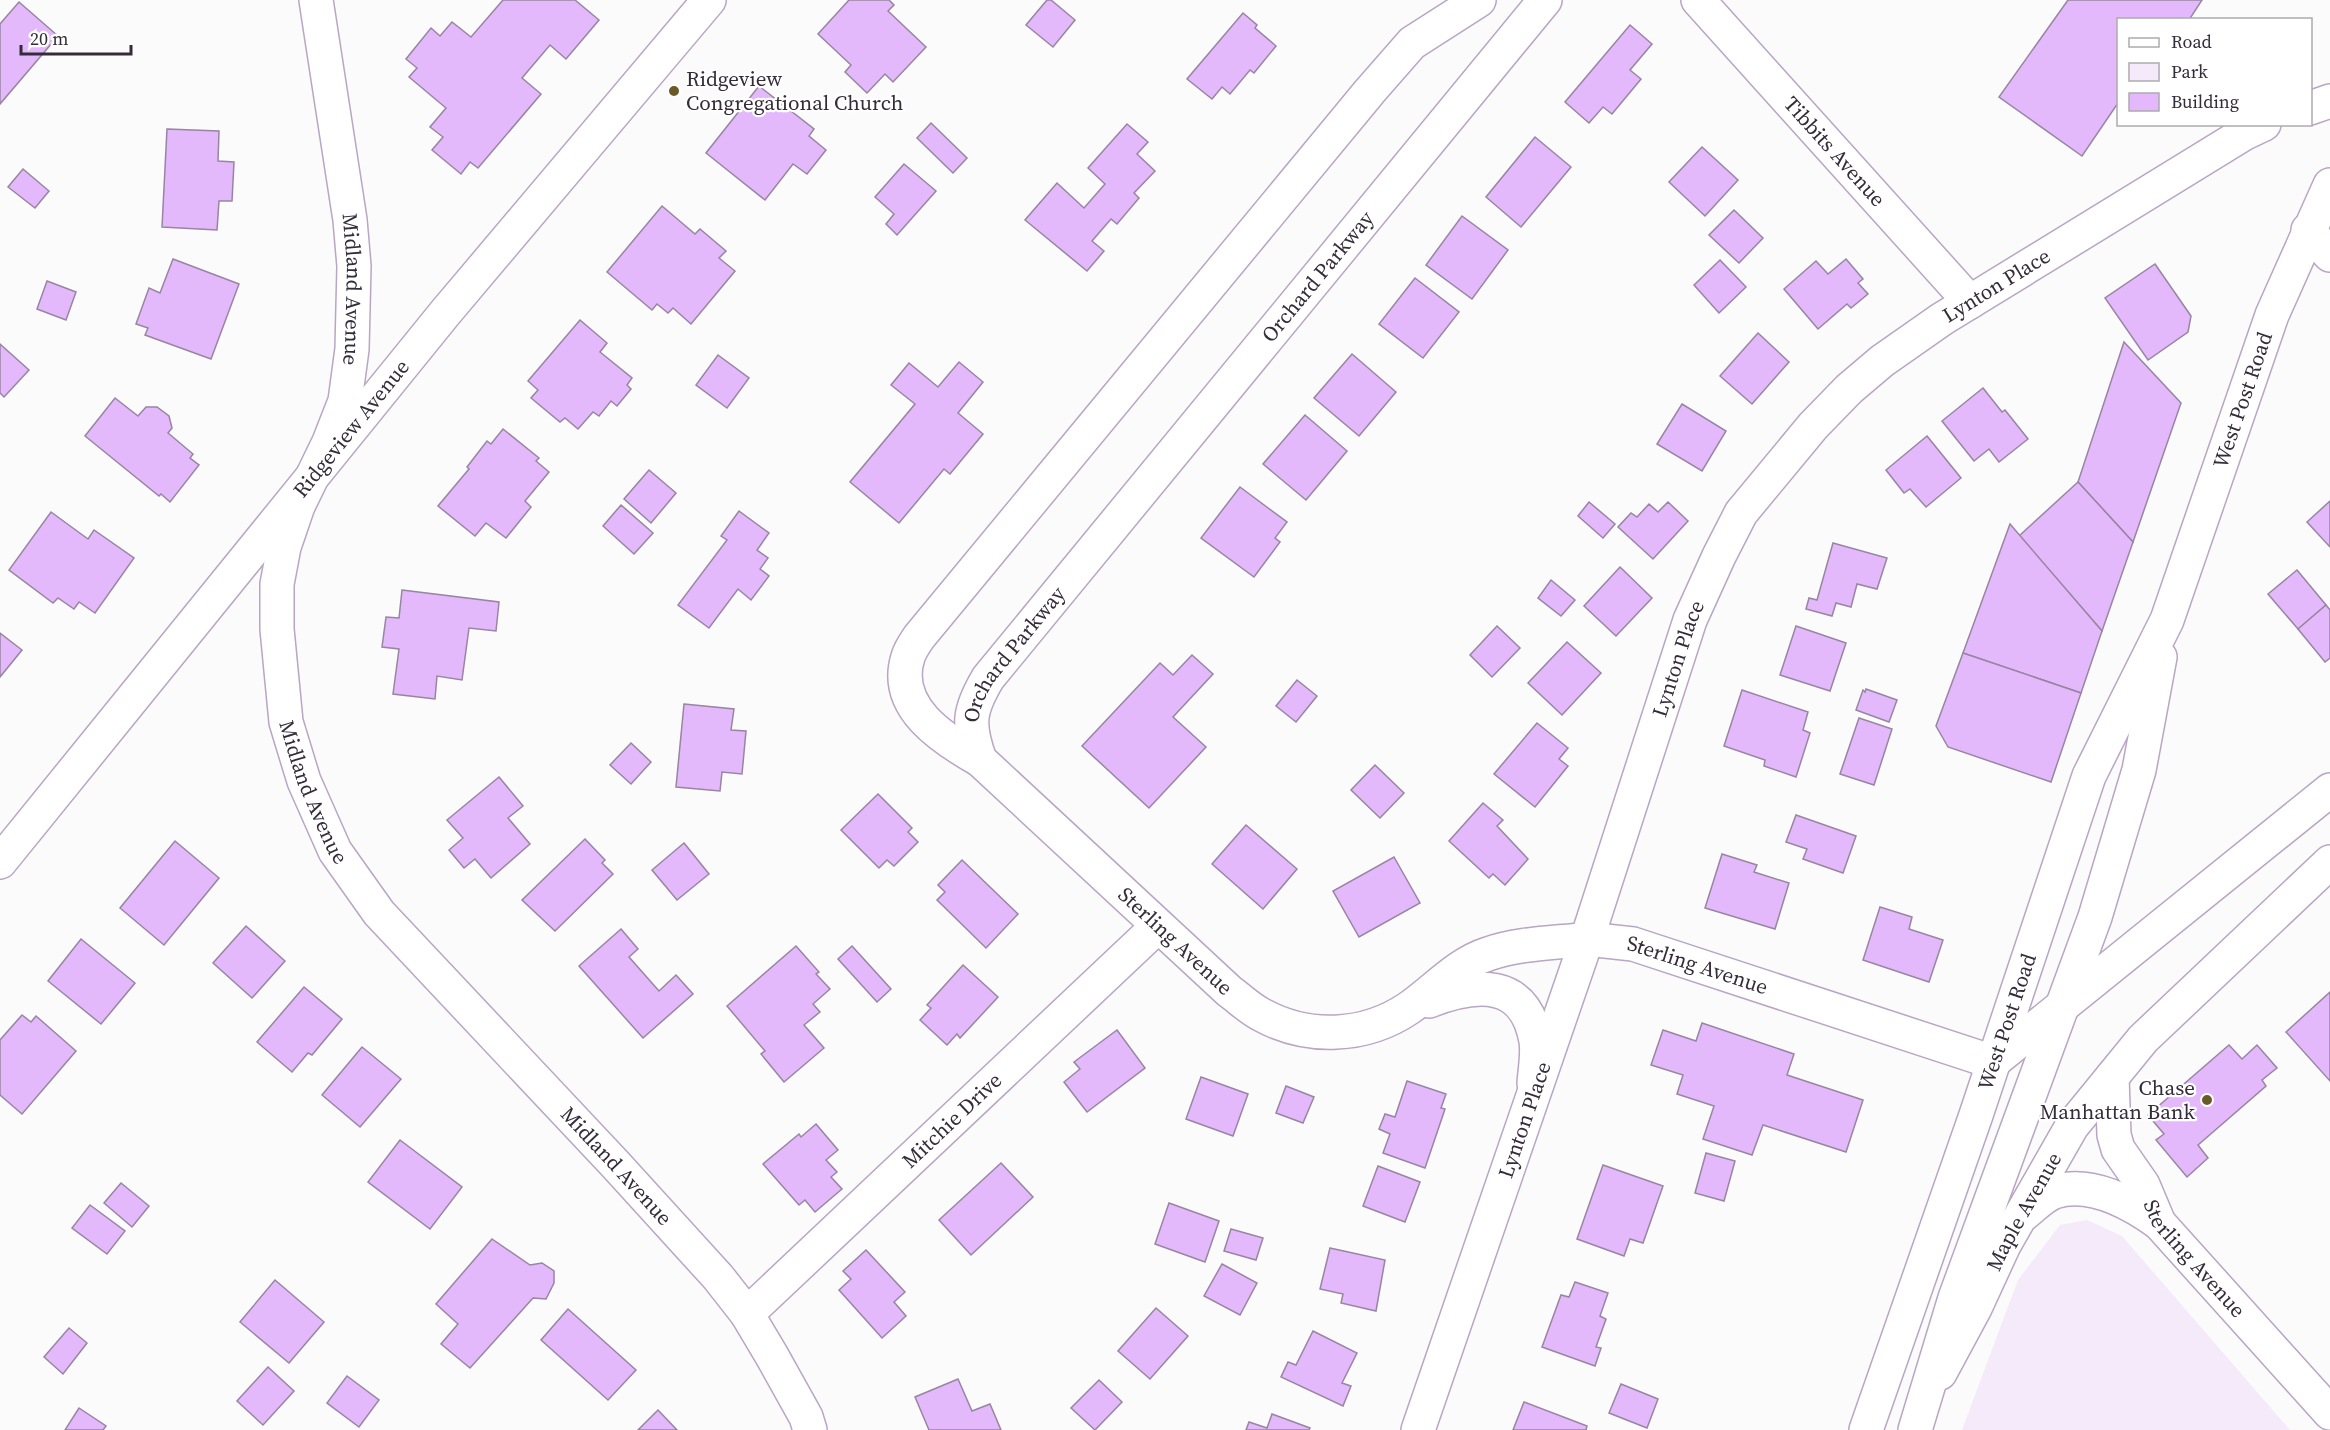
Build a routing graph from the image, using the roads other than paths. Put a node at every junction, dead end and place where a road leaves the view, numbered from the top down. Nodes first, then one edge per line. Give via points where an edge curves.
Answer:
1 (316, 0) edge
2 (709, 0) edge
3 (1479, 0) edge
4 (1545, 0) edge
5 (1698, 0) edge
6 (2330, 101) edge
7 (2312, 107) edge
8 (2260, 126) edge
9 (2330, 184) edge
10 (2308, 230) junction
11 (2330, 255) edge
12 (1970, 302) junction
13 (311, 479) junction
14 (2167, 620) junction
15 (980, 760) junction
16 (2330, 790) edge
17 (0, 862) edge
18 (2330, 862) edge
19 (1158, 926) junction
20 (1587, 939) junction
21 (2062, 1006) junction
22 (1408, 1009) junction
23 (1993, 1062) junction
24 (2112, 1077) junction
25 (1533, 1095) junction
26 (2022, 1216) junction
27 (2159, 1223) junction
28 (747, 1314) junction
29 (2330, 1413) edge
30 (1919, 1417) edge
31 (810, 1430) edge
32 (1418, 1430) edge
33 (1866, 1430) edge

1 - 13 street, Midland Avenue via 354,266 352,349 345,401
2 - 13 street, Ridgeview Avenue via 445,313
3 - 15 street, Orchard Parkway via 1412,43 919,636 908,657 907,692 938,734
4 - 15 street, Orchard Parkway via 988,678 977,697 970,734
5 - 12 street, Tibbits Avenue
6 - 7 street
8 - 12 street, Lynton Place
9 - 10 street, West Post Road
10 - 11 street
10 - 14 street, West Post Road via 2272,315
12 - 20 street, Lynton Place via 1882,361 1849,389 1813,426 1742,513 1690,620
13 - 17 street, Ridgeview Avenue
13 - 28 street, Midland Avenue via 284,547 277,584 277,629 286,722 304,781 335,850 379,913 632,1182
14 - 21 street, West Post Road via 2139,771 2095,917
14 - 23 street, West Post Road via 2089,776
15 - 19 street, Sterling Avenue
16 - 21 street
18 - 24 street, Maple Avenue via 2143,1039
19 - 22 street, Sterling Avenue via 1229,991 1280,1024 1316,1034 1345,1032 1381,1024
19 - 28 street, Mitchie Drive
20 - 22 street, Sterling Avenue via 1488,954 1465,964
20 - 23 street, Sterling Avenue via 1633,944
20 - 25 street, Lynton Place
21 - 23 street
21 - 30 street, West Post Road via 1955,1298
22 - 25 street, Sterling Avenue via 1473,988 1497,989 1510,997 1521,1006 1536,1042
23 - 33 street, West Post Road
24 - 26 street, Maple Avenue via 2072,1126
24 - 27 street, Sterling Avenue via 2118,1149 2143,1185
25 - 32 street, Lynton Place
26 - 27 street via 2055,1192 2089,1190 2132,1204
26 - 30 street, Maple Avenue
27 - 29 street, Sterling Avenue
28 - 31 street, Midland Avenue

